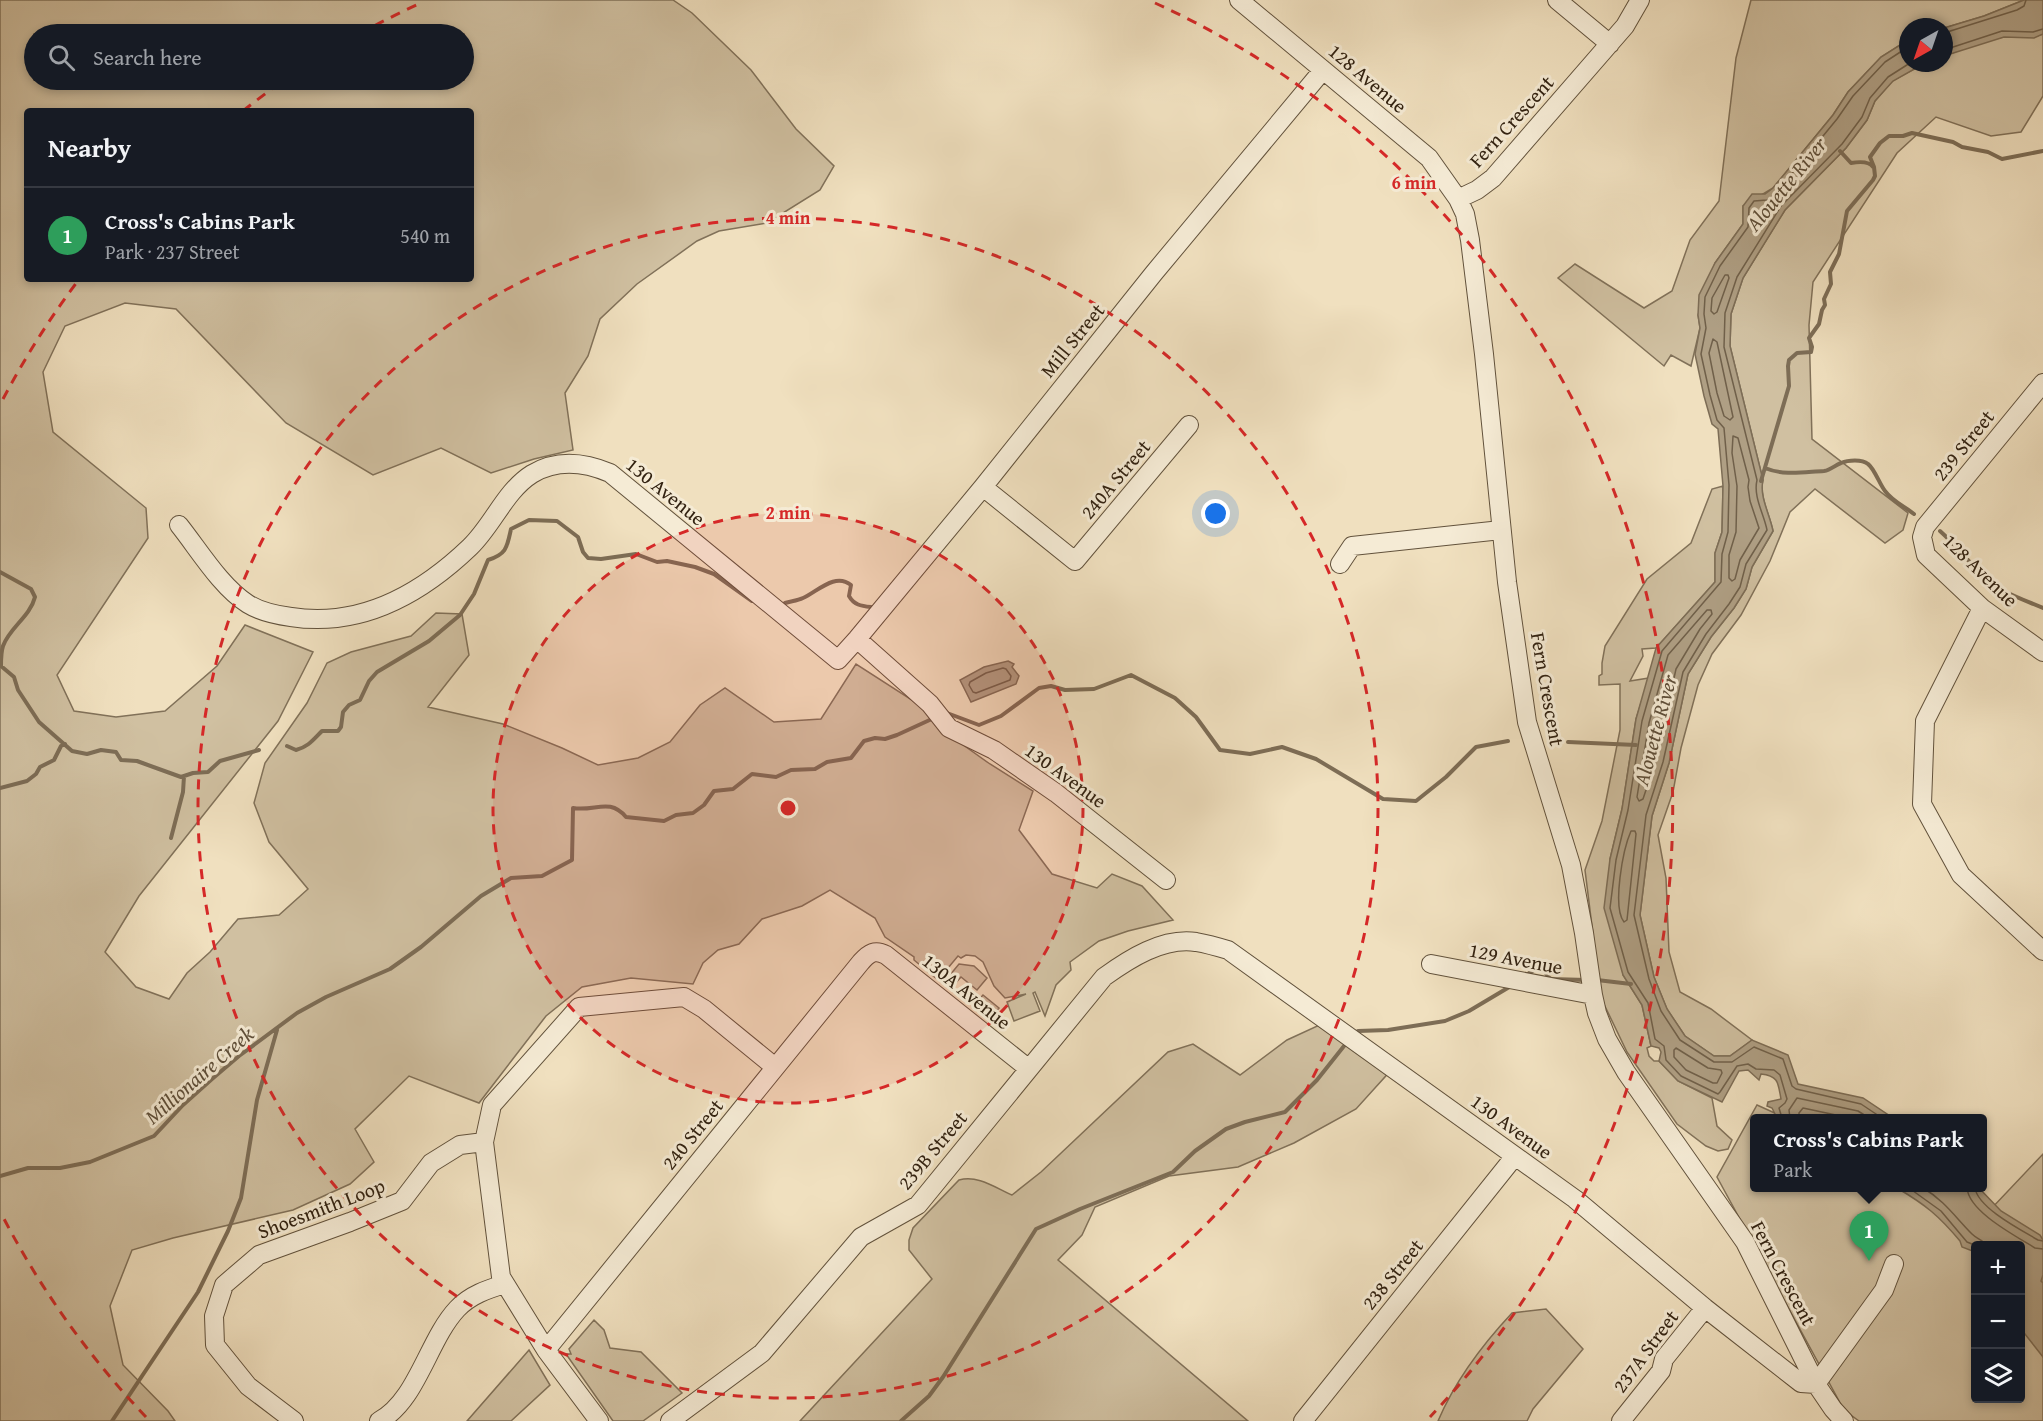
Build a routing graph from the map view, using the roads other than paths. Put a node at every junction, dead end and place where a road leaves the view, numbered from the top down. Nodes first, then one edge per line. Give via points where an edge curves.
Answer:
1 (1239, 0) edge
2 (1557, 0) edge
3 (1640, 0) edge
4 (1610, 44) junction
5 (1323, 70) junction
6 (1458, 199) junction
7 (2043, 383) edge
8 (1189, 425) dead end
9 (984, 487) junction
10 (179, 525) dead end
11 (1501, 530) junction
12 (1922, 537) joint
13 (1340, 564) dead end
14 (1982, 608) junction
15 (857, 639) junction
16 (2043, 652) edge
17 (1166, 880) dead end
18 (1163, 945) joint
19 (876, 951) joint
20 (2043, 951) edge
21 (1431, 964) dead end
22 (1592, 986) junction
23 (776, 1067) junction
24 (1029, 1068) junction
25 (484, 1142) junction
26 (1515, 1156) junction
27 (1894, 1264) dead end
28 (506, 1284) junction
29 (1705, 1308) junction
30 (546, 1350) junction
31 (1816, 1384) junction
32 (294, 1421) edge
33 (378, 1421) edge
34 (599, 1421) edge
35 (670, 1421) edge
36 (1303, 1421) edge
37 (1621, 1421) edge
38 (1844, 1421) edge

1 - 5 street, 128 Avenue
2 - 4 street
3 - 4 street, Fern Crescent
4 - 6 street, Fern Crescent via 1493,178
5 - 6 street, 128 Avenue via 1429,158
5 - 9 street, Mill Street via 1154,273
6 - 11 street, Fern Crescent via 1470,240
7 - 12 street, 239 Street via 1925,527
8 - 9 street, 240A Street via 1075,561
9 - 15 street, Mill Street
10 - 15 street, 130 Avenue via 224,583 249,605 270,614 307,620 339,619 410,595 472,546 525,479 558,464 581,463 610,473 838,660
11 - 13 street via 1352,546
11 - 22 street, Fern Crescent via 1527,722 1570,866
12 - 14 street, 128 Avenue via 1926,555
14 - 16 street, 128 Avenue
14 - 20 street via 1924,721 1922,804 1960,875
15 - 17 street, 130 Avenue via 930,704 955,732 994,750 1056,793
18 - 24 street, 239B Street via 1134,956 1104,977
18 - 26 street, 130 Avenue via 1193,941 1228,950
19 - 23 street, 240 Street via 861,962
19 - 24 street, 130A Avenue
21 - 22 street, 129 Avenue
22 - 31 street, Fern Crescent via 1602,1026 1617,1056 1745,1242
23 - 25 street via 684,996 579,1007 492,1105
23 - 30 street, 240 Street
24 - 35 street, 239B Street via 918,1205 861,1237 762,1353
25 - 28 street via 501,1277
25 - 32 street, Shoesmith Loop via 460,1145 431,1164 402,1201 259,1255 224,1285 214,1316 215,1345 248,1386
26 - 29 street, 130 Avenue via 1575,1199
26 - 36 street, 238 Street
27 - 31 street via 1884,1290
28 - 30 street
28 - 33 street via 474,1295 457,1309 413,1383 390,1415
29 - 31 street, 130 Avenue via 1801,1383
29 - 37 street, 237A Street
30 - 34 street
31 - 38 street, Fern Crescent

